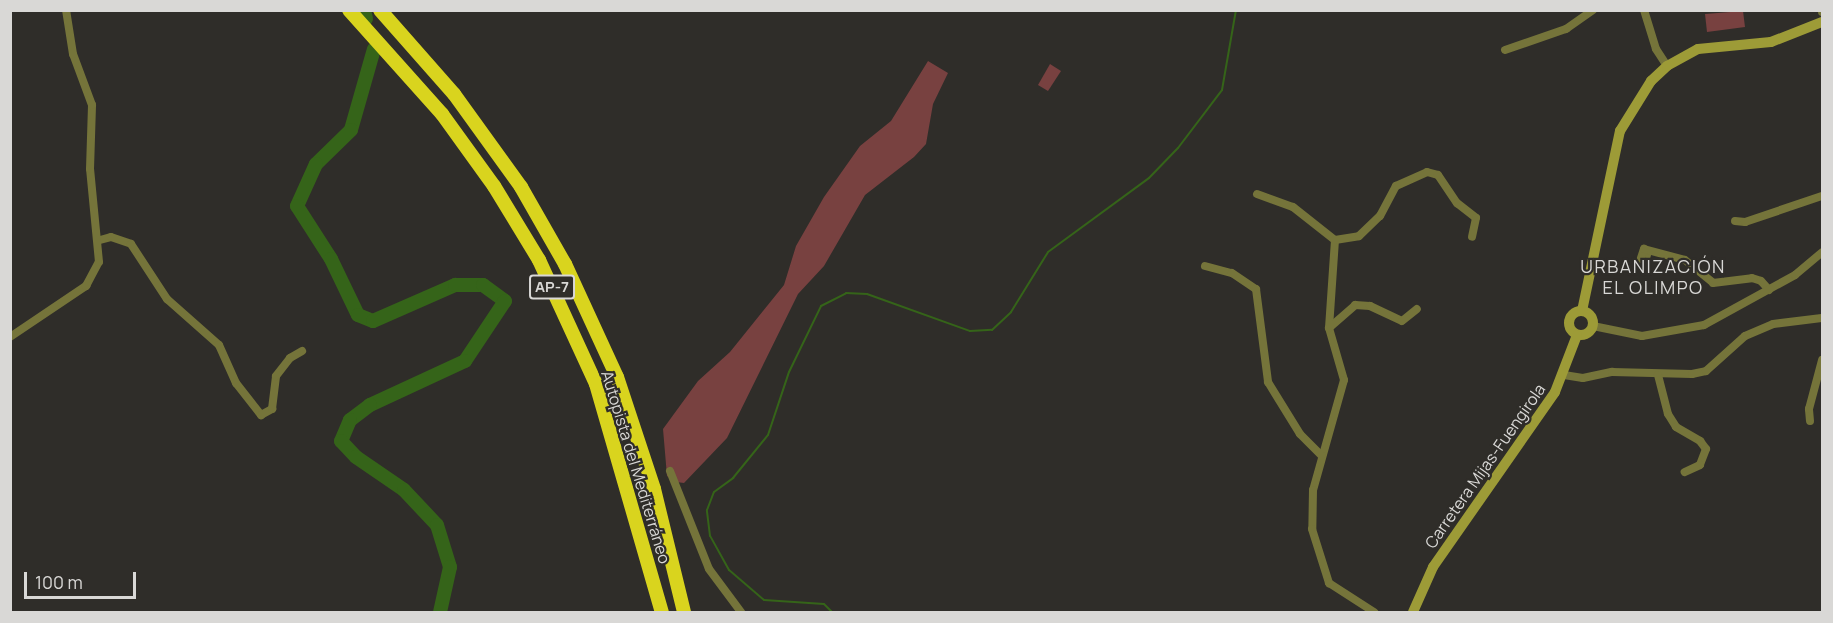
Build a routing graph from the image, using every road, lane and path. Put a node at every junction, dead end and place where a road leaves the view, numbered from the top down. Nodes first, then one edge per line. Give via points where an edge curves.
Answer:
1 (66, 10) edge
2 (348, 10) edge
3 (380, 10) edge
4 (1593, 10) edge
5 (1644, 10) edge
6 (1822, 22) edge
7 (1505, 50) dead end
8 (1667, 66) junction
9 (1257, 194) dead end
10 (1822, 196) edge
11 (1735, 221) dead end
12 (1472, 237) dead end
13 (100, 240) junction
14 (1335, 240) junction
15 (1648, 251) dead end
16 (1822, 252) edge
17 (1205, 266) dead end
18 (1769, 290) junction
19 (1417, 309) dead end
20 (1582, 311) junction
21 (1822, 318) edge
22 (1593, 326) junction
23 (1329, 328) junction
24 (1577, 335) junction
25 (10, 337) edge
26 (302, 351) dead end
27 (1822, 360) edge
28 (1564, 375) junction
29 (1658, 375) junction
30 (1810, 421) dead end
31 (1321, 455) junction
32 (670, 471) dead end
33 (1685, 472) dead end
34 (662, 612) edge
35 (684, 612) edge
36 (741, 612) edge
37 (1374, 612) edge
38 (1413, 612) edge

1 - 13 street via 73,54 92,105 90,169
2 - 34 highway, Autopista del Mediterráneo / AP-7 via 441,114 494,186 539,260 596,384
3 - 35 highway, Autopista del Mediterráneo / AP-7 via 454,94 520,187 565,264 616,377 654,489
4 - 7 street via 1566,29
5 - 8 street via 1656,48
6 - 8 main road via 1771,42 1698,49
8 - 20 main road via 1640,96 1620,131
9 - 14 street via 1300,211
10 - 11 street via 1755,219
12 - 14 street via 1476,218 1458,203 1438,175 1427,172 1396,186 1380,216 1365,232 1352,240
13 - 25 street via 99,262 86,286
13 - 26 street via 111,237 130,244 167,298 219,345 236,383 261,415 272,409 276,376 290,358
14 - 23 street
15 - 18 street via 1685,260 1713,283 1752,278 1761,280
16 - 18 street
17 - 31 street via 1232,273 1256,289 1268,382 1300,434
18 - 22 street via 1704,325 1676,333 1642,336
19 - 23 street via 1402,321 1370,306 1355,305
20 - 22 main road via 1592,318
20 - 24 main road via 1574,313 1568,323
21 - 29 street via 1773,324 1745,336 1706,371
22 - 24 main road via 1589,333
23 - 31 street via 1344,380
24 - 28 main road, Carretera Mijas-Fuengirola
27 - 30 street via 1809,409
28 - 29 street
28 - 38 main road, Carretera Mijas-Fuengirola via 1433,567
29 - 33 street via 1668,414 1676,427 1706,449 1700,465
31 - 37 street via 1311,506 1313,539 1324,576 1337,590
32 - 36 street via 709,568

